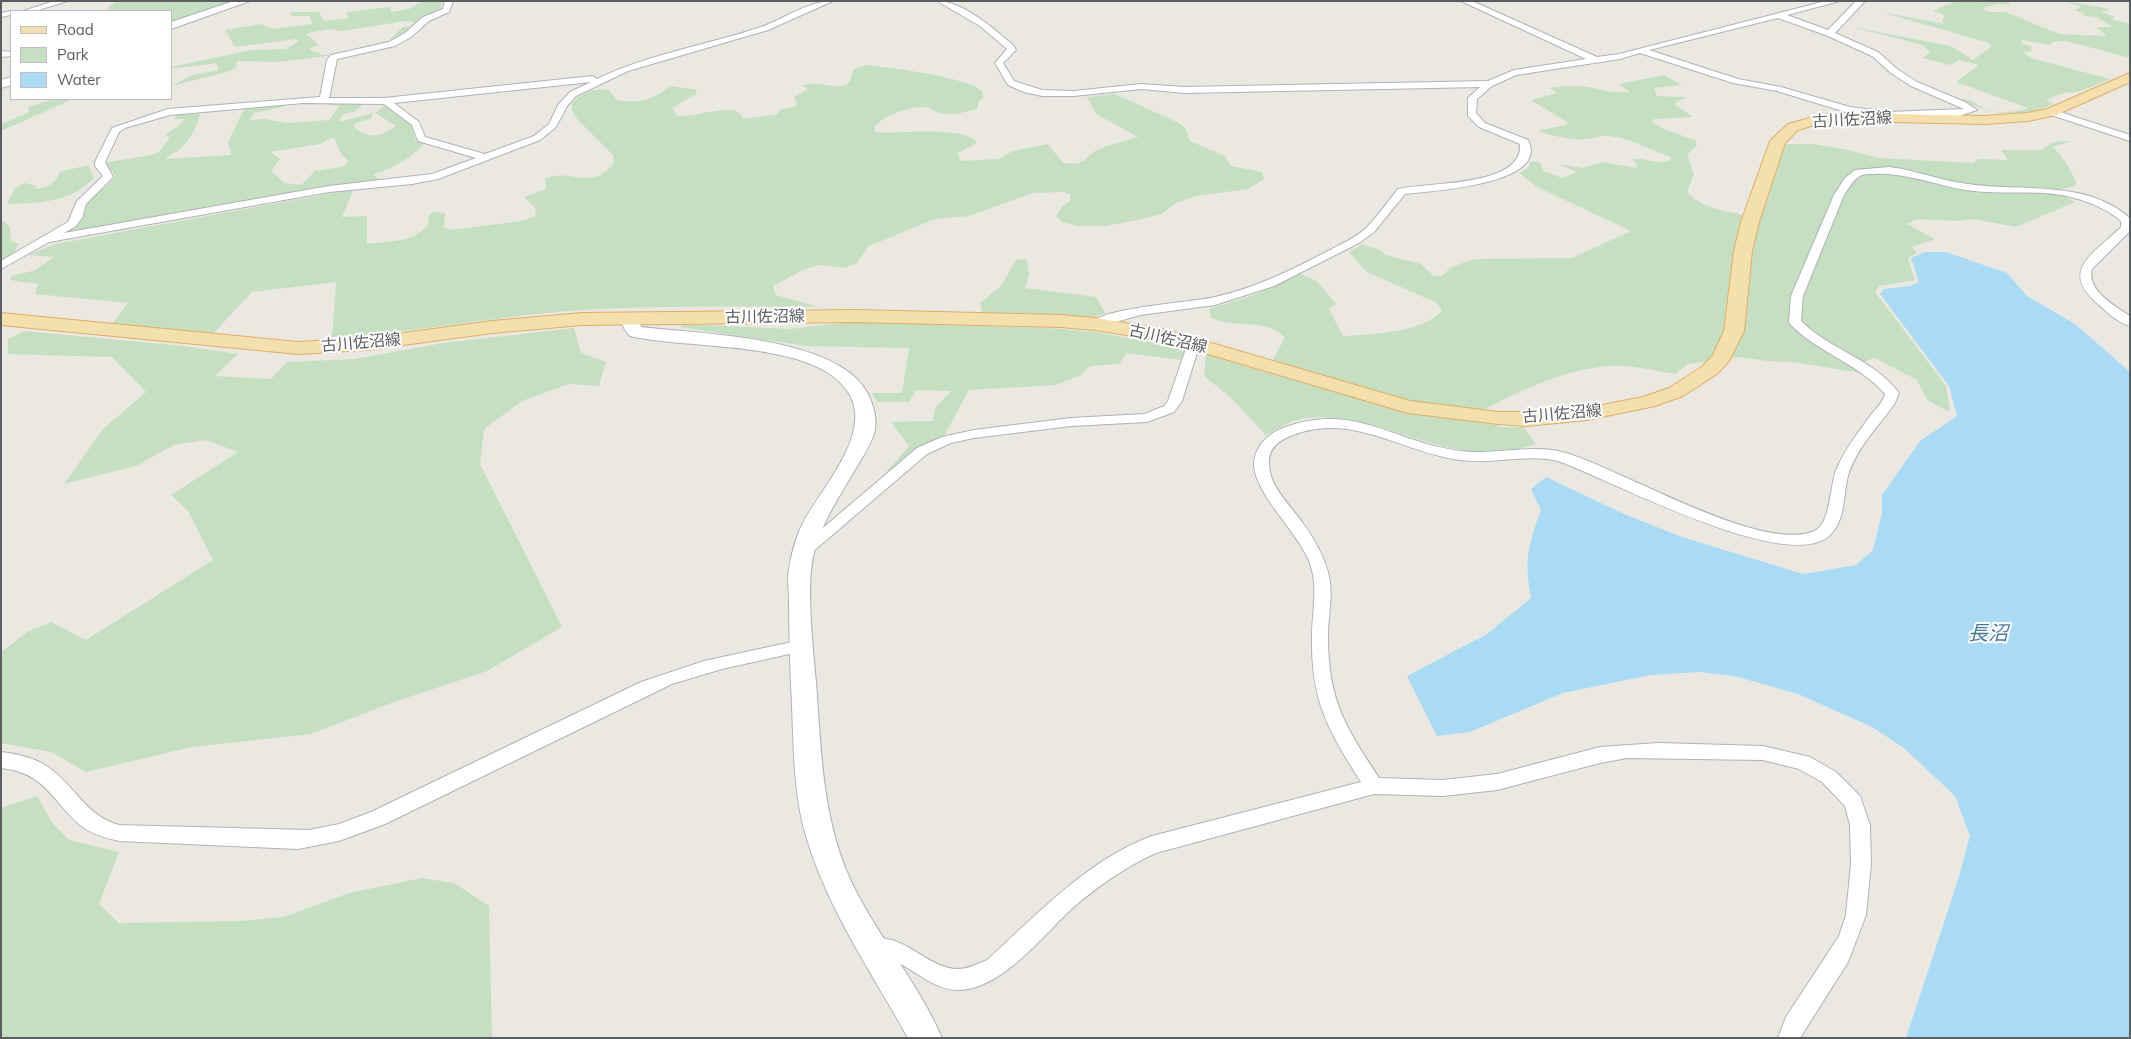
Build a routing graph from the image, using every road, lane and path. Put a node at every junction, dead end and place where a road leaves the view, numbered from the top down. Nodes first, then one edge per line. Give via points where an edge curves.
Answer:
1 (64, 1) edge
2 (245, 1) edge
3 (449, 1) edge
4 (829, 1) edge
5 (941, 1) edge
6 (1465, 1) edge
7 (1836, 1) edge
8 (1861, 1) edge
9 (38, 10) edge
10 (1778, 15) junction
11 (172, 26) edge
12 (1831, 34) junction
13 (1640, 50) junction
14 (1596, 60) junction
15 (2130, 77) edge
16 (609, 78) junction
17 (1489, 84) junction
18 (324, 100) junction
19 (386, 101) junction
20 (2051, 112) junction
21 (1890, 116) junction
22 (2130, 138) edge
23 (487, 158) junction
24 (50, 239) junction
25 (1, 266) edge
26 (631, 318) junction
27 (1, 319) edge
28 (2130, 322) edge
29 (1095, 324) junction
30 (1194, 343) junction
31 (804, 551) junction
32 (801, 646) junction
33 (1, 760) edge
34 (1374, 786) junction
35 (874, 948) junction
36 (926, 1038) edge
37 (1789, 1038) edge

1 - 9 street
2 - 11 street
3 - 18 street via 446,10 426,19 392,44 334,57
4 - 16 street via 765,28 630,66
5 - 17 street via 983,24 1010,47 1012,50 999,63 1009,82 1043,92 1084,93 1142,87 1185,90
6 - 14 street
7 - 10 street
8 - 12 street
10 - 12 street
10 - 13 street
12 - 21 street via 1875,54 1914,84 1972,110 1966,113
13 - 14 street
13 - 21 street via 1736,81 1778,89 1849,110
14 - 17 street via 1514,72
15 - 20 main road, 古川佐沼線
16 - 19 street
16 - 23 street via 573,94 544,134
17 - 29 street via 1473,98 1471,114 1482,125 1525,142 1521,162 1514,170 1488,178 1402,191 1370,230 1355,241 1252,291 1199,305 1122,314
18 - 19 street
18 - 24 street via 168,108 162,116 114,130 100,162 108,178 81,203 72,224
19 - 23 street via 416,124 421,139
20 - 21 main road, 古川佐沼線 via 2002,120
20 - 22 street
21 - 30 main road, 古川佐沼線 via 1820,119 1793,126 1782,135 1743,251 1730,342 1710,370 1676,392 1648,402 1555,417 1498,418 1450,414 1379,400
23 - 24 street via 422,180 329,188
24 - 25 street
26 - 27 main road, 古川佐沼線 via 528,323 366,344 298,348
26 - 29 main road, 古川佐沼線 via 856,316
26 - 31 street via 631,326 636,332 800,354 837,371 858,392 866,418 865,430 859,446 821,509
28 - 34 street via 2105,304 2084,278 2086,267 2128,228 2126,220 2112,210 2062,192 1978,189 1906,172 1859,172 1839,195 1797,296 1795,322 1829,350 1859,364 1892,393 1891,401 1880,412 1844,468 1833,517 1828,529 1816,537 1783,539 1760,535 1546,454 1527,451 1460,456 1360,426 1331,421 1303,424 1278,436 1264,450 1261,459 1264,476 1311,549 1322,576 1320,640 1324,693 1344,742
29 - 30 main road, 古川佐沼線
30 - 31 street via 1175,401 1163,412 1147,418 1071,422 947,440 922,451
31 - 32 street via 799,593
32 - 33 street via 681,673 378,818 325,837 298,840 119,833 88,820 42,771 17,761
32 - 35 street via 810,781 820,835 839,887
34 - 35 street via 1132,853 1091,880 995,967 982,975 969,979 942,977 929,972 903,952
34 - 37 street via 1462,787 1497,782 1600,755 1659,750 1764,752 1816,768 1842,788 1858,813 1861,864 1857,907 1841,955 1794,1025
35 - 36 street

